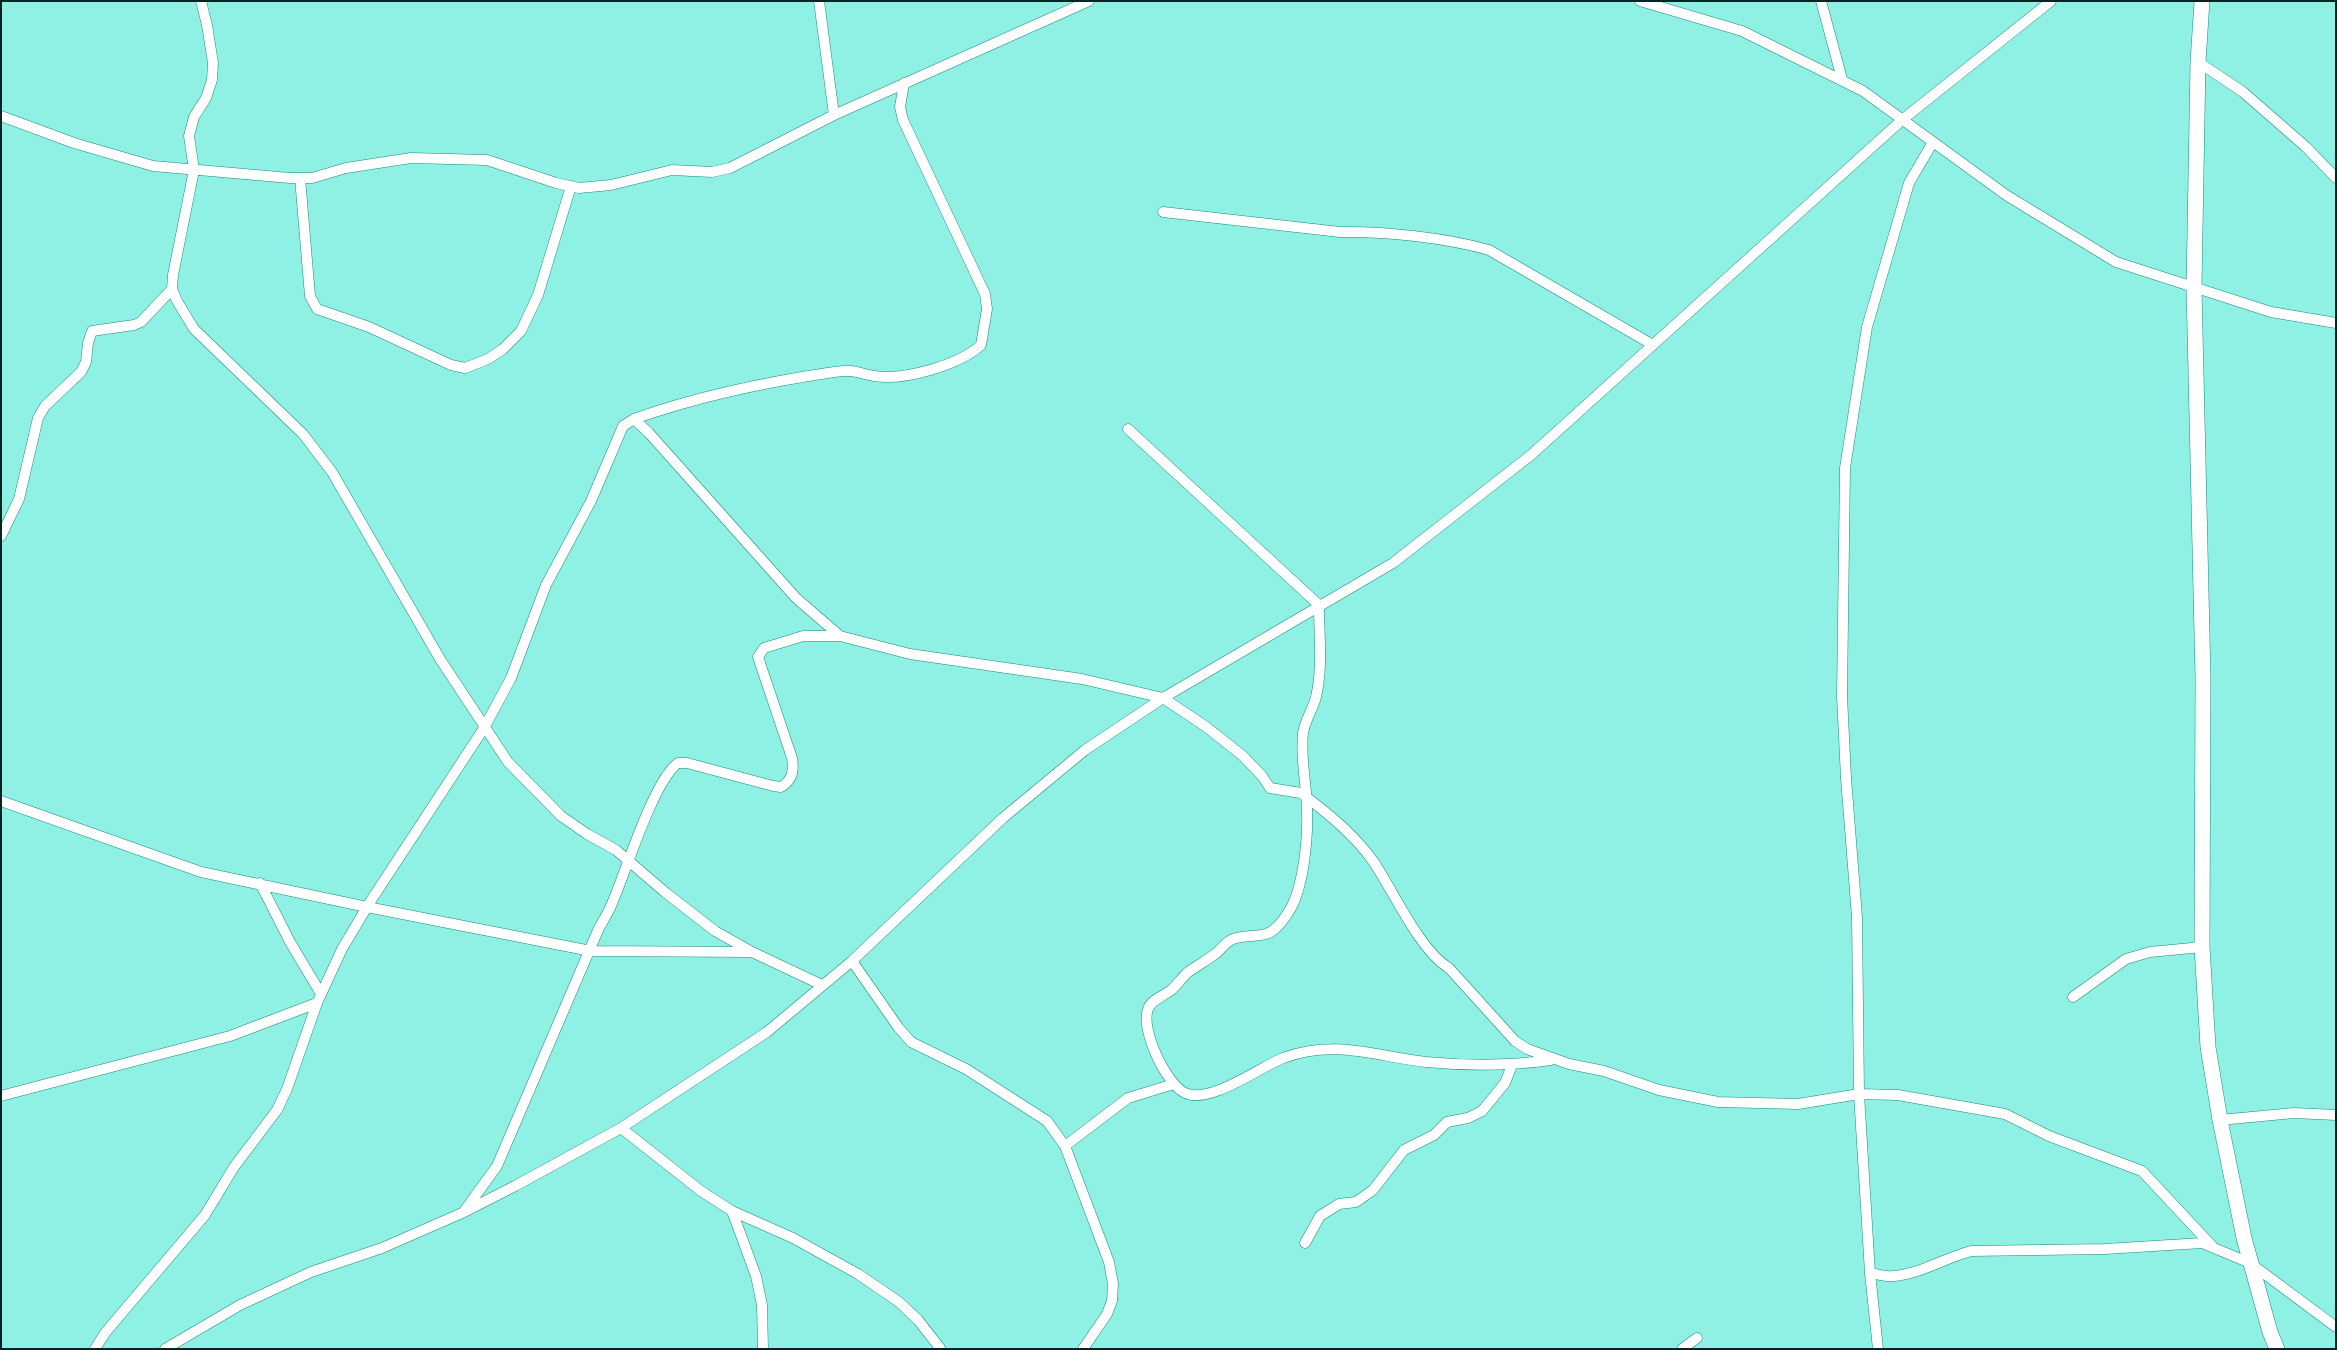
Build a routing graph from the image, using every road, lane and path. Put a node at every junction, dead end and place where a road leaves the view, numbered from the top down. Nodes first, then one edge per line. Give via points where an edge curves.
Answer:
1 (201, 1) edge
2 (819, 1) edge
3 (1089, 1) edge
4 (1640, 1) edge
5 (1821, 1) edge
6 (2052, 1) edge
7 (2202, 1) edge
8 (2198, 62) junction
9 (1842, 79) junction
10 (904, 83) junction
11 (834, 115) junction
12 (1, 116) edge
13 (1902, 120) junction
14 (1933, 142) junction
15 (194, 170) junction
16 (300, 178) junction
17 (2336, 178) edge
18 (571, 186) junction
19 (1163, 212) dead end
20 (2194, 287) junction
21 (172, 289) junction
22 (2336, 323) edge
23 (1653, 345) junction
24 (634, 419) junction
25 (1128, 429) dead end
26 (1, 536) edge
27 (1319, 605) junction
28 (840, 636) junction
29 (1163, 698) junction
30 (484, 728) junction
31 (1306, 797) junction
32 (1, 801) edge
33 (628, 860) junction
34 (260, 883) junction
35 (366, 907) junction
36 (2202, 947) junction
37 (591, 950) junction
38 (752, 952) junction
39 (852, 961) junction
40 (822, 985) junction
41 (319, 998) junction
42 (2073, 998) dead end
43 (1553, 1059) junction
44 (1512, 1065) junction
45 (1174, 1084) junction
46 (1859, 1094) junction
47 (1, 1096) edge
48 (2336, 1115) edge
49 (2220, 1120) junction
50 (621, 1128) junction
51 (1065, 1146) junction
52 (732, 1211) junction
53 (462, 1213) junction
54 (1305, 1243) dead end
55 (2212, 1246) junction
56 (2250, 1263) junction
57 (1870, 1273) junction
58 (2336, 1327) edge
59 (1697, 1338) dead end
60 (940, 1348) edge
61 (95, 1349) edge
62 (165, 1349) edge
63 (763, 1349) edge
64 (1083, 1349) edge
65 (1682, 1349) edge
66 (1878, 1349) edge
67 (2277, 1349) edge

1 - 15 street via 212,80 194,117 189,136
2 - 11 street
3 - 10 street
4 - 9 street via 1742,31
5 - 9 street
6 - 13 street
7 - 8 street
8 - 17 street via 2243,92
8 - 20 street
9 - 13 street
10 - 11 street
10 - 24 street via 900,107 903,120 985,294 987,310 981,345 962,358 914,375 897,378 855,370 836,371 678,403
11 - 18 street via 730,168 712,172 672,170 611,185
12 - 15 street via 153,166
13 - 14 street
13 - 23 street
14 - 20 street via 2006,195 2116,262
14 - 46 street via 1909,183 1867,327 1845,468 1842,696 1857,917
15 - 16 street
15 - 21 street
16 - 18 street via 411,158 461,159 487,160
16 - 18 street via 310,296 317,309 369,327 451,366 465,368 488,359 521,331 538,295
19 - 23 street via 1472,245 1489,250
20 - 22 street via 2271,312
20 - 36 street via 2203,678
21 - 26 street via 141,322 92,331 81,372 38,418 19,500
21 - 30 street via 194,329 303,434 332,472 440,659
23 - 27 street via 1531,455 1420,544
24 - 28 street via 796,598
24 - 30 street via 622,426 591,501 546,585 511,678
25 - 27 street
27 - 29 street
27 - 31 street via 1322,664 1315,700 1303,733
28 - 29 street via 910,654 1082,679
28 - 33 street via 803,636 759,652 792,758 794,768 787,784 773,786 678,763 665,777
29 - 31 street via 1243,756 1270,788
29 - 39 street via 1085,750 1003,818
30 - 33 street via 508,762 561,816
30 - 35 street
31 - 43 street via 1373,861 1436,958 1515,1041
31 - 45 street via 1306,841 1297,894 1287,914 1266,934 1249,935 1226,943 1147,1010 1150,1042
32 - 34 street via 202,872
33 - 37 street
33 - 38 street via 666,894 716,931
34 - 35 street
34 - 41 street
35 - 37 street
35 - 41 street
36 - 42 street via 2150,952 2126,959
36 - 49 street via 2208,1047
37 - 38 street
37 - 53 street via 497,1166
38 - 40 street
39 - 40 street
39 - 51 street via 912,1042 966,1069 1047,1121
40 - 50 street via 768,1032
41 - 47 street via 230,1036
41 - 61 street via 277,1110 234,1167 205,1215
43 - 44 street
43 - 46 street via 1604,1071 1659,1090 1718,1102 1798,1104
44 - 45 street via 1424,1062 1342,1048 1322,1048 1302,1051 1274,1062 1220,1090 1203,1095 1185,1093
44 - 54 street via 1505,1083 1482,1111 1447,1122 1434,1135 1404,1150 1374,1190 1356,1202 1334,1206 1320,1216
45 - 51 street via 1128,1098
46 - 55 street via 1898,1095 2005,1114 2049,1136 2134,1167 2154,1181
46 - 57 street
48 - 49 street via 2294,1113
49 - 56 street
50 - 52 street via 701,1191
50 - 53 street
51 - 64 street via 1109,1262 1113,1284 1112,1302 1107,1314
52 - 60 street via 793,1238 858,1274 908,1309
52 - 63 street via 756,1276 762,1305
53 - 62 street via 382,1248 311,1272 240,1305
55 - 56 street
55 - 57 street via 2188,1243 2105,1249 1971,1252 1951,1256 1912,1272 1892,1276
56 - 58 street
56 - 67 street
57 - 66 street
59 - 65 street

